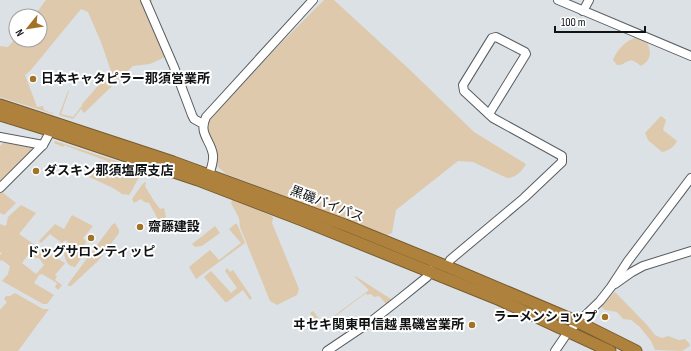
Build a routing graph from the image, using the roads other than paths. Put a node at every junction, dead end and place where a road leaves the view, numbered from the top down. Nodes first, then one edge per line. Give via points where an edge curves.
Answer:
1 (145, 0) edge
2 (313, 0) edge
3 (558, 0) edge
4 (589, 0) edge
5 (584, 11) junction
6 (691, 56) edge
7 (0, 105) edge
8 (488, 114) junction
9 (0, 115) edge
10 (203, 124) junction
11 (53, 127) junction
12 (0, 137) edge
13 (43, 145) junction
14 (691, 178) edge
15 (208, 179) junction
16 (0, 188) edge
17 (691, 251) edge
18 (448, 267) junction
19 (430, 270) junction
20 (611, 287) junction
21 (578, 322) junction
22 (568, 332) junction
23 (327, 351) edge
24 (555, 351) edge
25 (610, 351) edge
26 (636, 351) edge

1 - 10 street via 192,115
2 - 10 street via 209,112
3 - 5 street
4 - 5 street
5 - 6 street
7 - 11 highway, 黒磯バイパス
8 - 8 street via 526,54 496,37 492,38 463,85 464,91
8 - 18 street via 562,156 562,162 524,198 450,260
9 - 11 highway, 黒磯バイパス
10 - 15 street via 213,156
11 - 13 street
11 - 15 highway, 黒磯バイパス
12 - 13 street
13 - 16 street
14 - 20 street
15 - 18 highway, 黒磯バイパス via 345,225
15 - 19 highway, 黒磯バイパス
17 - 20 street via 643,266
18 - 21 highway, 黒磯バイパス
19 - 22 highway, 黒磯バイパス
19 - 23 street via 427,277 401,298
20 - 21 street
21 - 22 street
21 - 26 highway, 黒磯バイパス
22 - 24 street
22 - 25 highway, 黒磯バイパス

